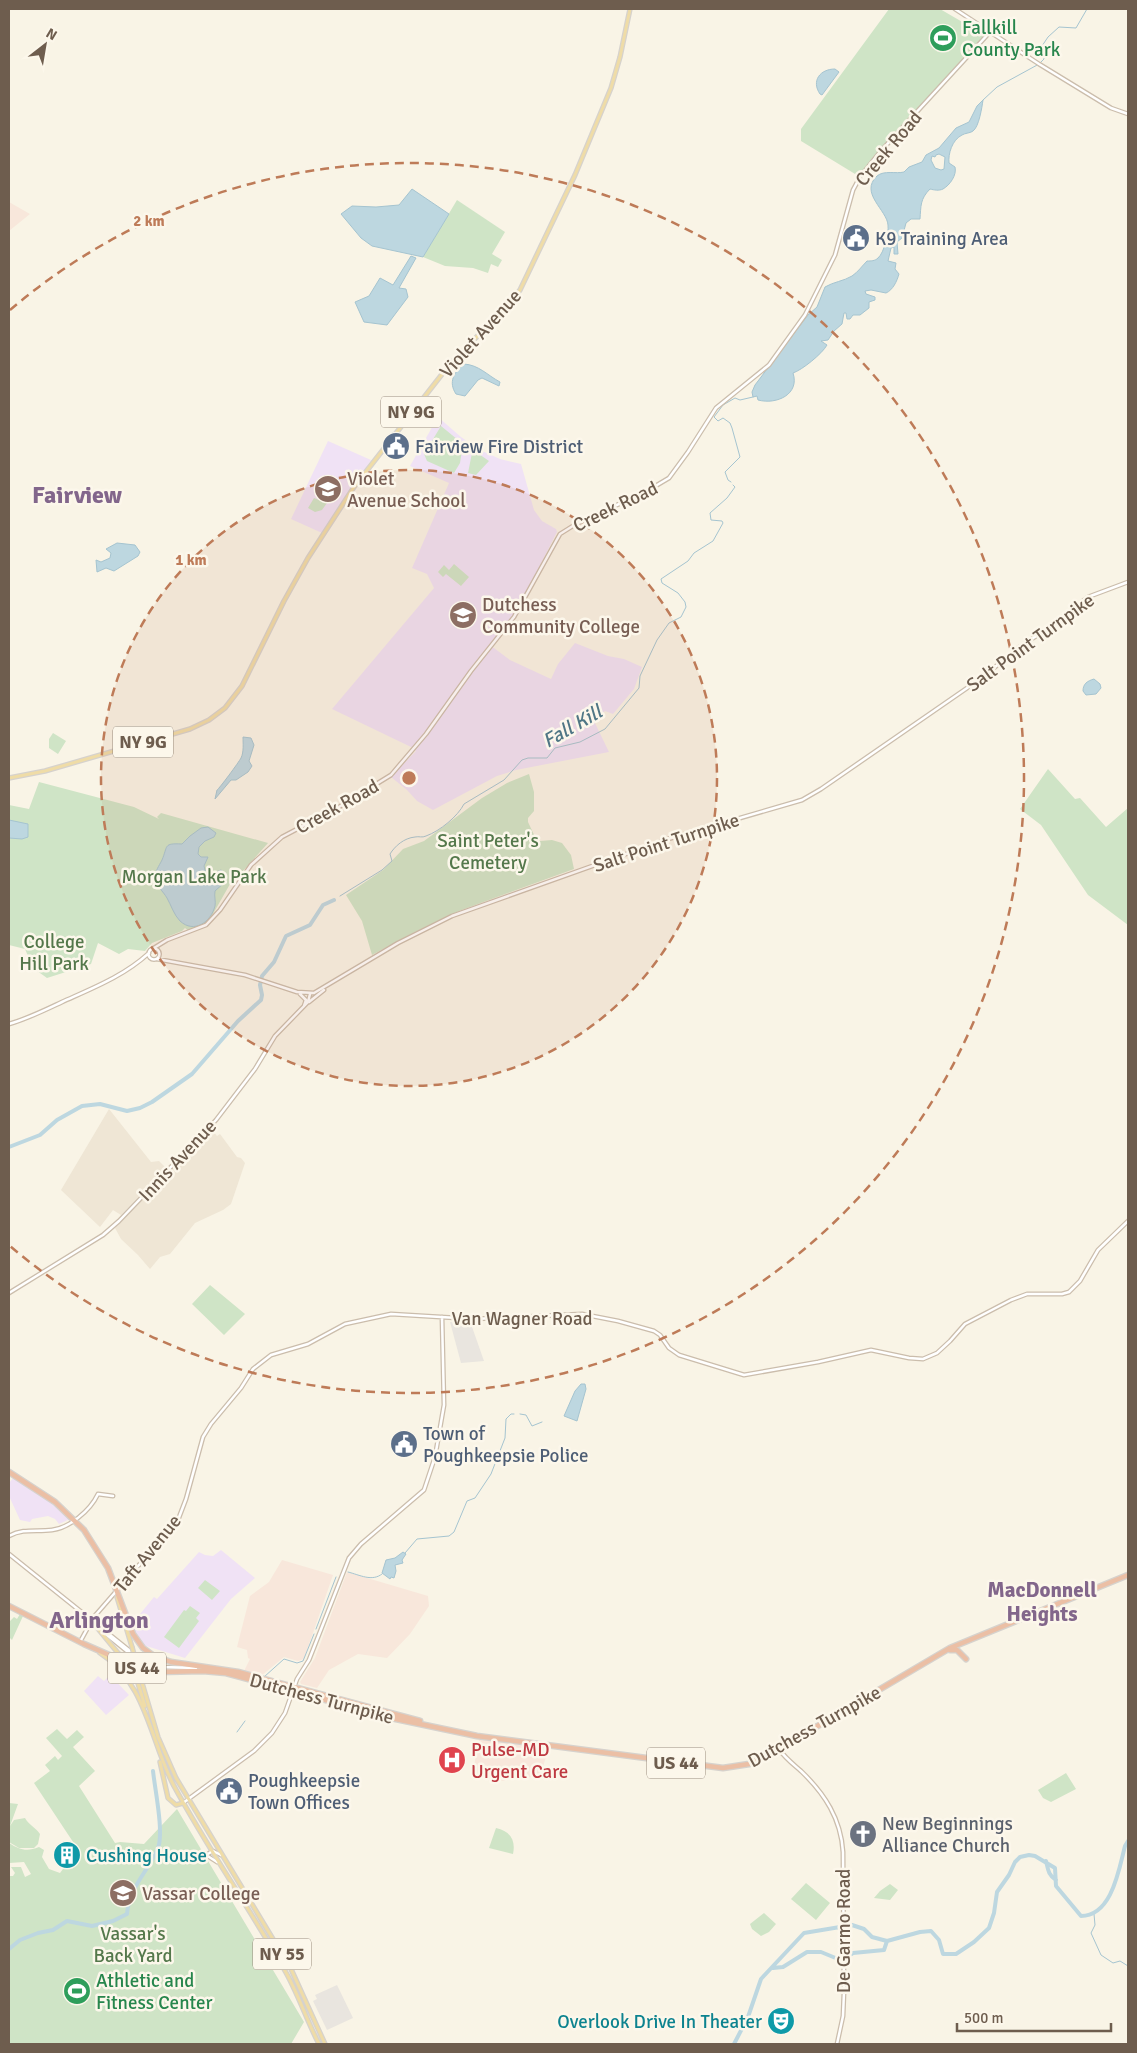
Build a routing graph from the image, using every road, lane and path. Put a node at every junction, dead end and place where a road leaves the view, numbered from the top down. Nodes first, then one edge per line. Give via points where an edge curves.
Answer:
1 (630, 9) edge
2 (954, 9) edge
3 (990, 32) junction
4 (1128, 114) edge
5 (1128, 582) edge
6 (9, 778) edge
7 (160, 944) junction
8 (154, 948) junction
9 (159, 950) junction
10 (149, 952) junction
11 (160, 955) junction
12 (151, 958) junction
13 (142, 959) junction
14 (157, 959) junction
15 (167, 960) junction
16 (332, 984) junction
17 (297, 992) junction
18 (310, 994) junction
19 (304, 1006) junction
20 (9, 1024) edge
21 (1128, 1222) edge
22 (9, 1292) edge
23 (442, 1317) junction
24 (212, 1424) joint
25 (9, 1472) edge
26 (113, 1496) dead end
27 (75, 1519) junction
28 (9, 1536) edge
29 (9, 1554) edge
30 (1128, 1575) edge
31 (116, 1590) junction
32 (9, 1606) edge
33 (91, 1621) junction
34 (94, 1625) junction
35 (82, 1643) junction
36 (946, 1651) junction
37 (966, 1659) dead end
38 (215, 1668) junction
39 (195, 1671) junction
40 (293, 1689) junction
41 (150, 1729) junction
42 (779, 1749) junction
43 (159, 1754) junction
44 (187, 1799) junction
45 (183, 1803) junction
46 (212, 1852) junction
47 (221, 1855) junction
48 (221, 1865) junction
49 (319, 2044) edge
50 (325, 2044) edge
51 (837, 2044) edge

1 - 6 main road, Violet Avenue / NY 9G via 610,88 575,175 520,290 450,364 354,487 308,558 236,695 219,714 195,727 60,767
2 - 3 street
3 - 4 street via 1106,105
3 - 7 street, Creek Road via 860,177 852,190 835,255 805,316 776,357 716,408 688,452 664,481 563,532 514,617 395,771 379,784 291,831 251,865 206,925
5 - 16 street, Salt Point Turnpike via 1098,592 1081,602 983,677 807,798 668,839 452,916 424,928
7 - 8 street, Creek Road
7 - 9 street
8 - 9 street
8 - 10 street
9 - 11 street
10 - 12 street
10 - 13 street
11 - 14 street
11 - 15 street
12 - 13 street
12 - 14 street
13 - 20 street via 114,978
14 - 15 street
15 - 17 street via 258,978
16 - 18 street, Salt Point Turnpike
16 - 19 street
17 - 18 street
17 - 19 street via 305,997
18 - 19 street, Innis Avenue
19 - 22 street, Innis Avenue via 275,1036 255,1069 216,1120 115,1225
21 - 23 street, Van Wagner Road via 1098,1250 1080,1281 1069,1292 1026,1294 1011,1300 965,1324 937,1353 923,1359 871,1350 744,1375 679,1356 657,1333 618,1321 576,1314
23 - 24 street, Van Wagner Road via 391,1314 360,1320 345,1324 301,1347 280,1351 257,1365
23 - 40 street via 445,1397 430,1476 424,1490 349,1558 309,1660
24 - 31 street, Taft Avenue via 201,1445 178,1520
25 - 27 highway, US 44
26 - 27 street via 98,1494
27 - 28 street via 56,1529 24,1530
27 - 31 highway, US 44 via 101,1554
29 - 33 street
30 - 36 highway, Dutchess Turnpike / US 44
31 - 33 street, Taft Avenue
31 - 38 highway, US 44 via 133,1634 149,1652 169,1662
31 - 44 main road, NY 55, bridge via 161,1744
32 - 35 highway, US 44
33 - 34 street
33 - 35 street, Taft Avenue
33 - 38 street via 133,1654 152,1664 171,1668
34 - 39 street via 146,1665 164,1671
34 - 41 main road, bridge via 136,1677
35 - 39 highway, US 44 via 147,1671
35 - 41 main road, NY 55 via 112,1661 128,1678 139,1697
36 - 37 highway via 957,1650
36 - 42 highway, Dutchess Turnpike / US 44
38 - 40 highway, Dutchess Turnpike / US 44
39 - 40 highway, Dutchess Turnpike / US 44 via 233,1675
40 - 42 highway, Dutchess Turnpike / US 44 via 485,1737 715,1768 755,1762
40 - 44 street via 283,1717 265,1741
41 - 43 main road, NY 55
42 - 51 street, De Garmo Road via 818,1789 837,1820 842,1843 843,2016
43 - 45 main road, NY 55
43 - 45 main road via 169,1800 174,1805
44 - 45 street
44 - 47 main road, NY 55
45 - 46 main road, NY 55
46 - 47 street
46 - 48 main road, NY 55
46 - 48 street via 206,1855
47 - 50 main road, NY 55 via 292,1972
48 - 49 main road, NY 55 via 286,1973

